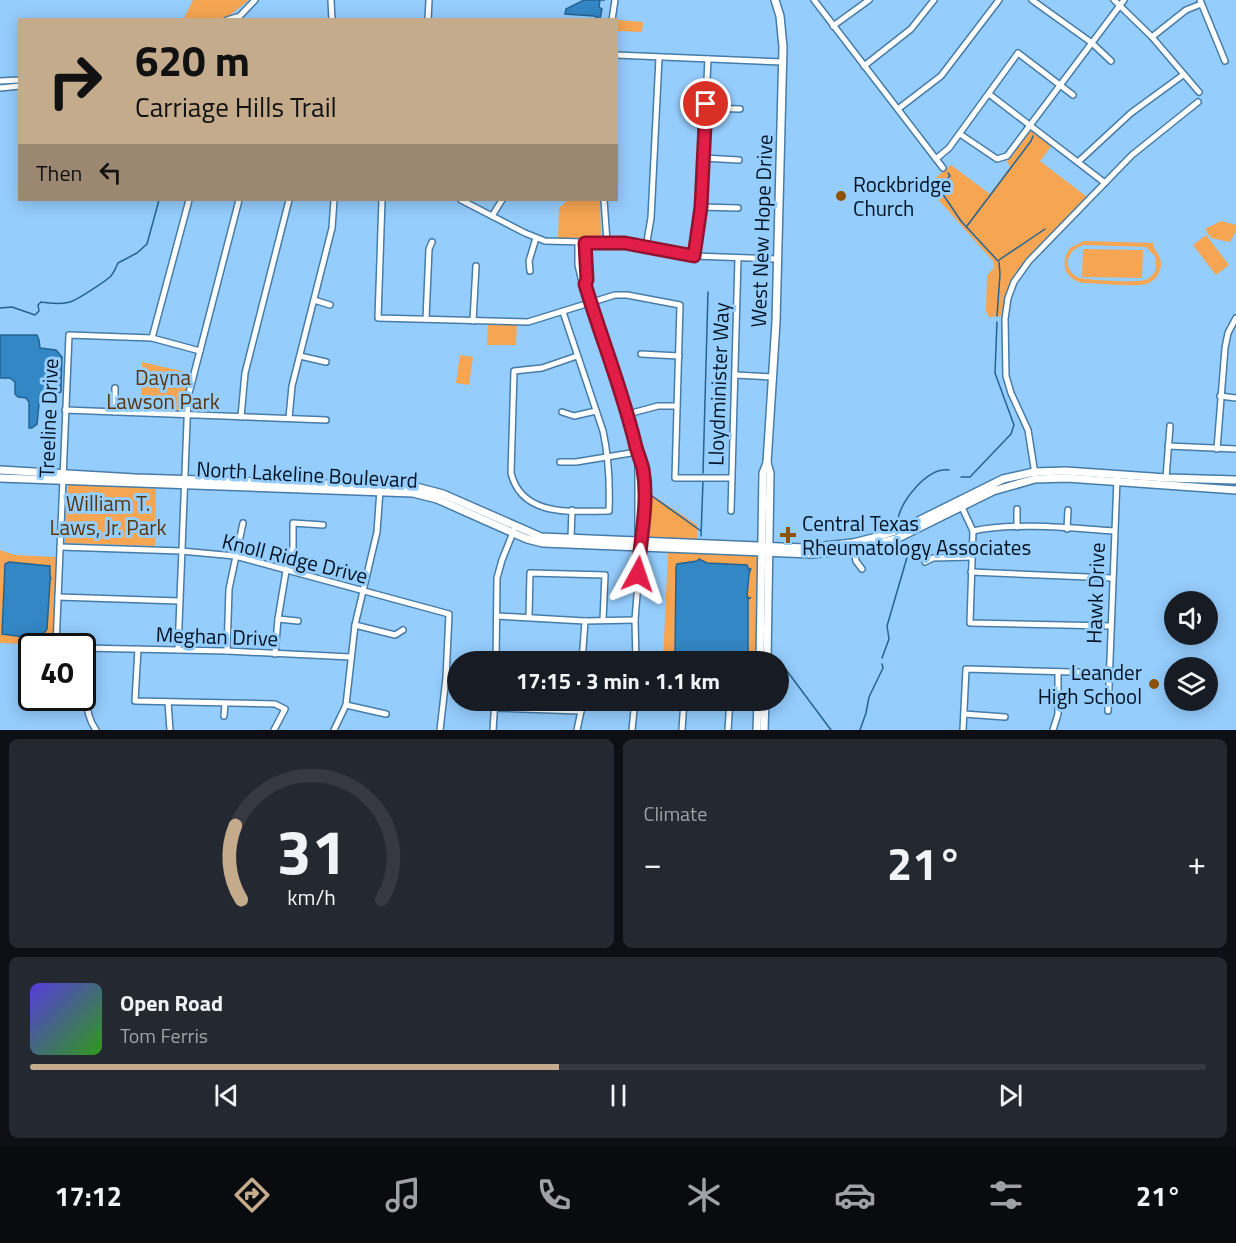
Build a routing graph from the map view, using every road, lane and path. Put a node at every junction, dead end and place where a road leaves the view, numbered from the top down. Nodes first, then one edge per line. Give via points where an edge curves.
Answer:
1 (255, 0) edge
2 (331, 0) edge
3 (429, 0) edge
4 (615, 0) edge
5 (775, 0) edge
6 (814, 0) edge
7 (869, 0) edge
8 (934, 0) edge
9 (999, 0) edge
10 (1032, 0) edge
11 (1114, 0) edge
12 (1122, 2) edge
13 (1200, 2) edge
14 (238, 18) edge
15 (332, 18) edge
16 (428, 18) edge
17 (612, 18) edge
18 (833, 26) junction
19 (1152, 37) junction
20 (1092, 43) junction
21 (618, 55) edge
22 (659, 58) junction
23 (708, 59) junction
24 (1111, 61) dead end
25 (1225, 61) dead end
26 (782, 62) junction
27 (864, 66) junction
28 (1183, 75) junction
29 (18, 80) edge
30 (0, 81) edge
31 (18, 86) edge
32 (1060, 86) junction
33 (0, 88) edge
34 (1199, 92) dead end
35 (989, 94) junction
36 (1073, 95) dead end
37 (1198, 102) dead end
38 (706, 105) junction
39 (740, 109) dead end
40 (898, 110) junction
41 (1031, 126) junction
42 (960, 134) junction
43 (704, 155) junction
44 (936, 159) junction
45 (739, 160) dead end
46 (1078, 162) junction
47 (943, 168) dead end
48 (1105, 183) junction
49 (189, 201) edge
50 (239, 201) edge
51 (289, 201) edge
52 (334, 201) edge
53 (382, 201) edge
54 (463, 201) edge
55 (501, 201) edge
56 (604, 201) edge
57 (701, 204) junction
58 (738, 208) dead end
59 (492, 216) junction
60 (536, 238) junction
61 (432, 242) dead end
62 (607, 242) junction
63 (581, 243) junction
64 (646, 246) junction
65 (694, 256) junction
66 (738, 258) junction
67 (777, 260) junction
68 (476, 266) dead end
69 (530, 271) dead end
70 (314, 300) junction
71 (590, 302) junction
72 (330, 305) dead end
73 (563, 312) junction
74 (1236, 318) edge
75 (426, 319) junction
76 (473, 321) junction
77 (152, 338) junction
78 (200, 351) junction
79 (640, 354) dead end
80 (300, 356) junction
81 (577, 356) junction
82 (679, 356) junction
83 (326, 363) dead end
84 (735, 375) junction
85 (773, 376) junction
86 (115, 387) dead end
87 (1220, 396) junction
88 (1236, 398) edge
89 (677, 406) junction
90 (65, 410) junction
91 (596, 411) junction
92 (115, 412) junction
93 (562, 412) dead end
94 (628, 414) junction
95 (187, 415) junction
96 (241, 417) junction
97 (290, 418) junction
98 (326, 420) dead end
99 (1170, 426) dead end
100 (1168, 446) junction
101 (1216, 449) junction
102 (1236, 449) edge
103 (638, 452) junction
104 (609, 457) junction
105 (560, 462) dead end
106 (0, 470) edge
107 (1035, 475) junction
108 (63, 477) junction
109 (0, 478) edge
110 (731, 478) junction
111 (1117, 478) junction
112 (1166, 478) junction
113 (1236, 480) edge
114 (184, 481) junction
115 (380, 489) junction
116 (1236, 490) edge
117 (960, 503) junction
118 (1017, 509) dead end
119 (572, 510) junction
120 (1068, 510) dead end
121 (731, 511) dead end
122 (243, 523) dead end
123 (323, 525) dead end
124 (1017, 527) junction
125 (514, 529) junction
126 (1067, 529) junction
127 (973, 531) junction
128 (1114, 531) junction
129 (571, 538) junction
130 (639, 543) junction
131 (854, 546) junction
132 (60, 547) junction
133 (765, 549) junction
134 (181, 551) junction
135 (235, 556) junction
136 (972, 558) junction
137 (925, 562) dead end
138 (862, 568) dead end
139 (286, 571) junction
140 (971, 572) junction
141 (1112, 578) junction
142 (363, 592) junction
143 (58, 597) junction
144 (179, 602) junction
145 (760, 612) junction
146 (497, 616) junction
147 (529, 616) junction
148 (278, 619) junction
149 (603, 620) junction
150 (635, 620) junction
151 (298, 621) dead end
152 (585, 621) junction
153 (355, 625) junction
154 (1110, 626) junction
155 (403, 630) dead end
156 (57, 633) edge
157 (767, 643) junction
158 (96, 648) edge
159 (138, 649) junction
160 (178, 650) junction
161 (227, 651) junction
162 (496, 651) edge
163 (583, 651) edge
164 (636, 651) edge
165 (760, 651) edge
166 (767, 651) edge
167 (275, 654) junction
168 (351, 657) junction
169 (1058, 672) junction
170 (1108, 673) junction
171 (168, 702) junction
172 (225, 704) junction
173 (346, 705) junction
174 (89, 711) edge
175 (494, 711) edge
176 (581, 711) edge
177 (634, 711) edge
178 (683, 711) edge
179 (729, 711) edge
180 (758, 711) edge
181 (765, 711) edge
182 (1108, 711) dead end
183 (386, 714) dead end
184 (964, 714) junction
185 (224, 716) dead end
186 (1005, 717) dead end
187 (96, 730) edge
188 (170, 730) edge
189 (274, 730) edge
190 (334, 730) edge
191 (440, 730) edge
192 (493, 730) edge
193 (577, 730) edge
194 (632, 730) edge
195 (682, 730) edge
196 (728, 730) edge
197 (757, 730) edge
198 (764, 730) edge
199 (963, 730) edge
200 (1053, 730) edge

1 - 14 street
2 - 15 street
3 - 16 street
4 - 17 street
5 - 26 main road, West New Hope Drive via 780,16
6 - 18 street
7 - 18 street
8 - 27 street via 911,29
9 - 40 street via 941,76
10 - 20 street
11 - 12 street
12 - 19 street
12 - 20 street
13 - 19 street
13 - 25 street
18 - 27 street
19 - 28 street
20 - 24 street
20 - 32 street
21 - 22 street
22 - 23 street
22 - 64 street via 651,218
23 - 26 street
23 - 38 street
26 - 67 main road, West New Hope Drive
27 - 40 street
28 - 34 street
28 - 46 street via 1131,112
29 - 30 street
31 - 33 street
32 - 35 street via 1018,53
32 - 36 street
32 - 41 street
35 - 41 street
35 - 42 street
37 - 48 street via 1137,150
38 - 39 street
38 - 43 street
40 - 44 street
41 - 42 street via 1007,156 1000,159
41 - 46 street
42 - 44 street
43 - 45 street
43 - 57 street
44 - 47 street
46 - 48 street
48 - 107 street via 1024,267 1008,298 1006,376 1030,436
49 - 77 street
50 - 78 street
51 - 96 street via 244,373
52 - 70 street via 332,228
53 - 75 street via 378,318
54 - 59 street
55 - 59 street
56 - 62 street
57 - 58 street
57 - 65 street
59 - 60 street
60 - 63 street
60 - 69 street
61 - 75 street
62 - 63 street
62 - 64 street
63 - 71 street
64 - 65 street
65 - 66 street
66 - 67 street
66 - 84 street, Lloydminister Way
67 - 85 main road, West New Hope Drive
68 - 76 street
70 - 72 street
70 - 80 street
71 - 73 street
71 - 82 street via 627,295 680,305
71 - 94 street
73 - 76 street via 528,322
73 - 81 street
74 - 87 street via 1228,333
75 - 76 street
77 - 78 street
77 - 90 street, Treeline Drive via 69,335
78 - 95 street
79 - 82 street
80 - 83 street
80 - 97 street via 292,386
81 - 91 street
81 - 119 street via 542,368 514,371 511,466 515,486 535,505
82 - 89 street
84 - 85 street
84 - 110 street, Lloydminister Way
85 - 133 main road, West New Hope Drive via 763,473
86 - 92 street
87 - 88 street
87 - 101 street
89 - 94 street via 658,406
89 - 110 street via 675,478
90 - 92 street
90 - 108 street, Treeline Drive
91 - 93 street via 574,416
91 - 104 street
92 - 95 street
94 - 103 street
95 - 96 street
95 - 114 street
96 - 97 street
97 - 98 street
99 - 100 street
100 - 101 street
100 - 112 street
101 - 102 street
103 - 104 street
103 - 130 street via 644,488
104 - 105 street
104 - 119 street via 609,511
106 - 108 main road, North Lakeline Boulevard
107 - 111 main road, North Lakeline Boulevard
107 - 117 main road, North Lakeline Boulevard
108 - 109 main road, North Lakeline Boulevard
108 - 114 main road, North Lakeline Boulevard
108 - 132 street, Treeline Drive
110 - 121 street, Lloydminister Way
111 - 112 main road, North Lakeline Boulevard
111 - 116 main road, North Lakeline Boulevard
111 - 128 street, Hawk Drive
112 - 113 main road, North Lakeline Boulevard
114 - 115 main road, North Lakeline Boulevard
114 - 134 street
115 - 125 main road, North Lakeline Boulevard via 426,495
115 - 142 street via 377,532
117 - 127 street
117 - 131 main road, North Lakeline Boulevard via 898,538
118 - 124 street
119 - 129 street
120 - 126 street
122 - 135 street
123 - 139 street via 293,523 293,548
124 - 126 street
124 - 127 street
125 - 129 main road, North Lakeline Boulevard via 541,537
125 - 130 main road, North Lakeline Boulevard via 543,543
125 - 146 street via 499,568
126 - 128 street
127 - 136 street
128 - 141 street, Hawk Drive
129 - 130 main road, North Lakeline Boulevard
130 - 133 main road, North Lakeline Boulevard
130 - 150 street
131 - 133 main road, North Lakeline Boulevard via 812,554
131 - 138 street via 856,561
132 - 134 street, Knoll Ridge Drive
132 - 143 street, Treeline Drive
133 - 145 main road, West New Hope Drive
133 - 157 main road, West New Hope Drive
134 - 135 street, Knoll Ridge Drive
134 - 144 street
135 - 139 street, Knoll Ridge Drive
135 - 161 street via 229,589
136 - 137 street via 933,558
136 - 140 street
139 - 142 street, Knoll Ridge Drive
139 - 148 street
140 - 141 street
140 - 154 street via 970,623
141 - 154 street, Hawk Drive
142 - 153 street
142 - 191 street, Knoll Ridge Drive via 448,614 447,678
143 - 144 street
143 - 156 street, Treeline Drive
144 - 160 street
145 - 157 main road
145 - 165 main road, West New Hope Drive
146 - 147 street
146 - 162 street
147 - 149 street via 530,573 605,575
147 - 152 street
148 - 151 street
148 - 167 street
149 - 150 street
149 - 152 street
150 - 164 street
152 - 163 street
153 - 155 street via 395,635
153 - 168 street
154 - 170 street, Hawk Drive
157 - 166 main road, West New Hope Drive
158 - 159 street, Meghan Drive
159 - 160 street, Meghan Drive
159 - 171 street via 135,701
160 - 161 street, Meghan Drive
161 - 167 street, Meghan Drive
167 - 168 street, Meghan Drive
168 - 173 street
169 - 170 street
169 - 184 street via 966,669
169 - 200 street via 1058,714
170 - 182 street, Hawk Drive
171 - 172 street
171 - 188 street
172 - 185 street
172 - 189 street via 275,704 285,709
173 - 183 street
173 - 190 street
174 - 187 street
175 - 192 street
176 - 193 street
177 - 194 street
178 - 195 street
179 - 196 street
180 - 197 main road
181 - 198 main road
184 - 186 street
184 - 199 street

